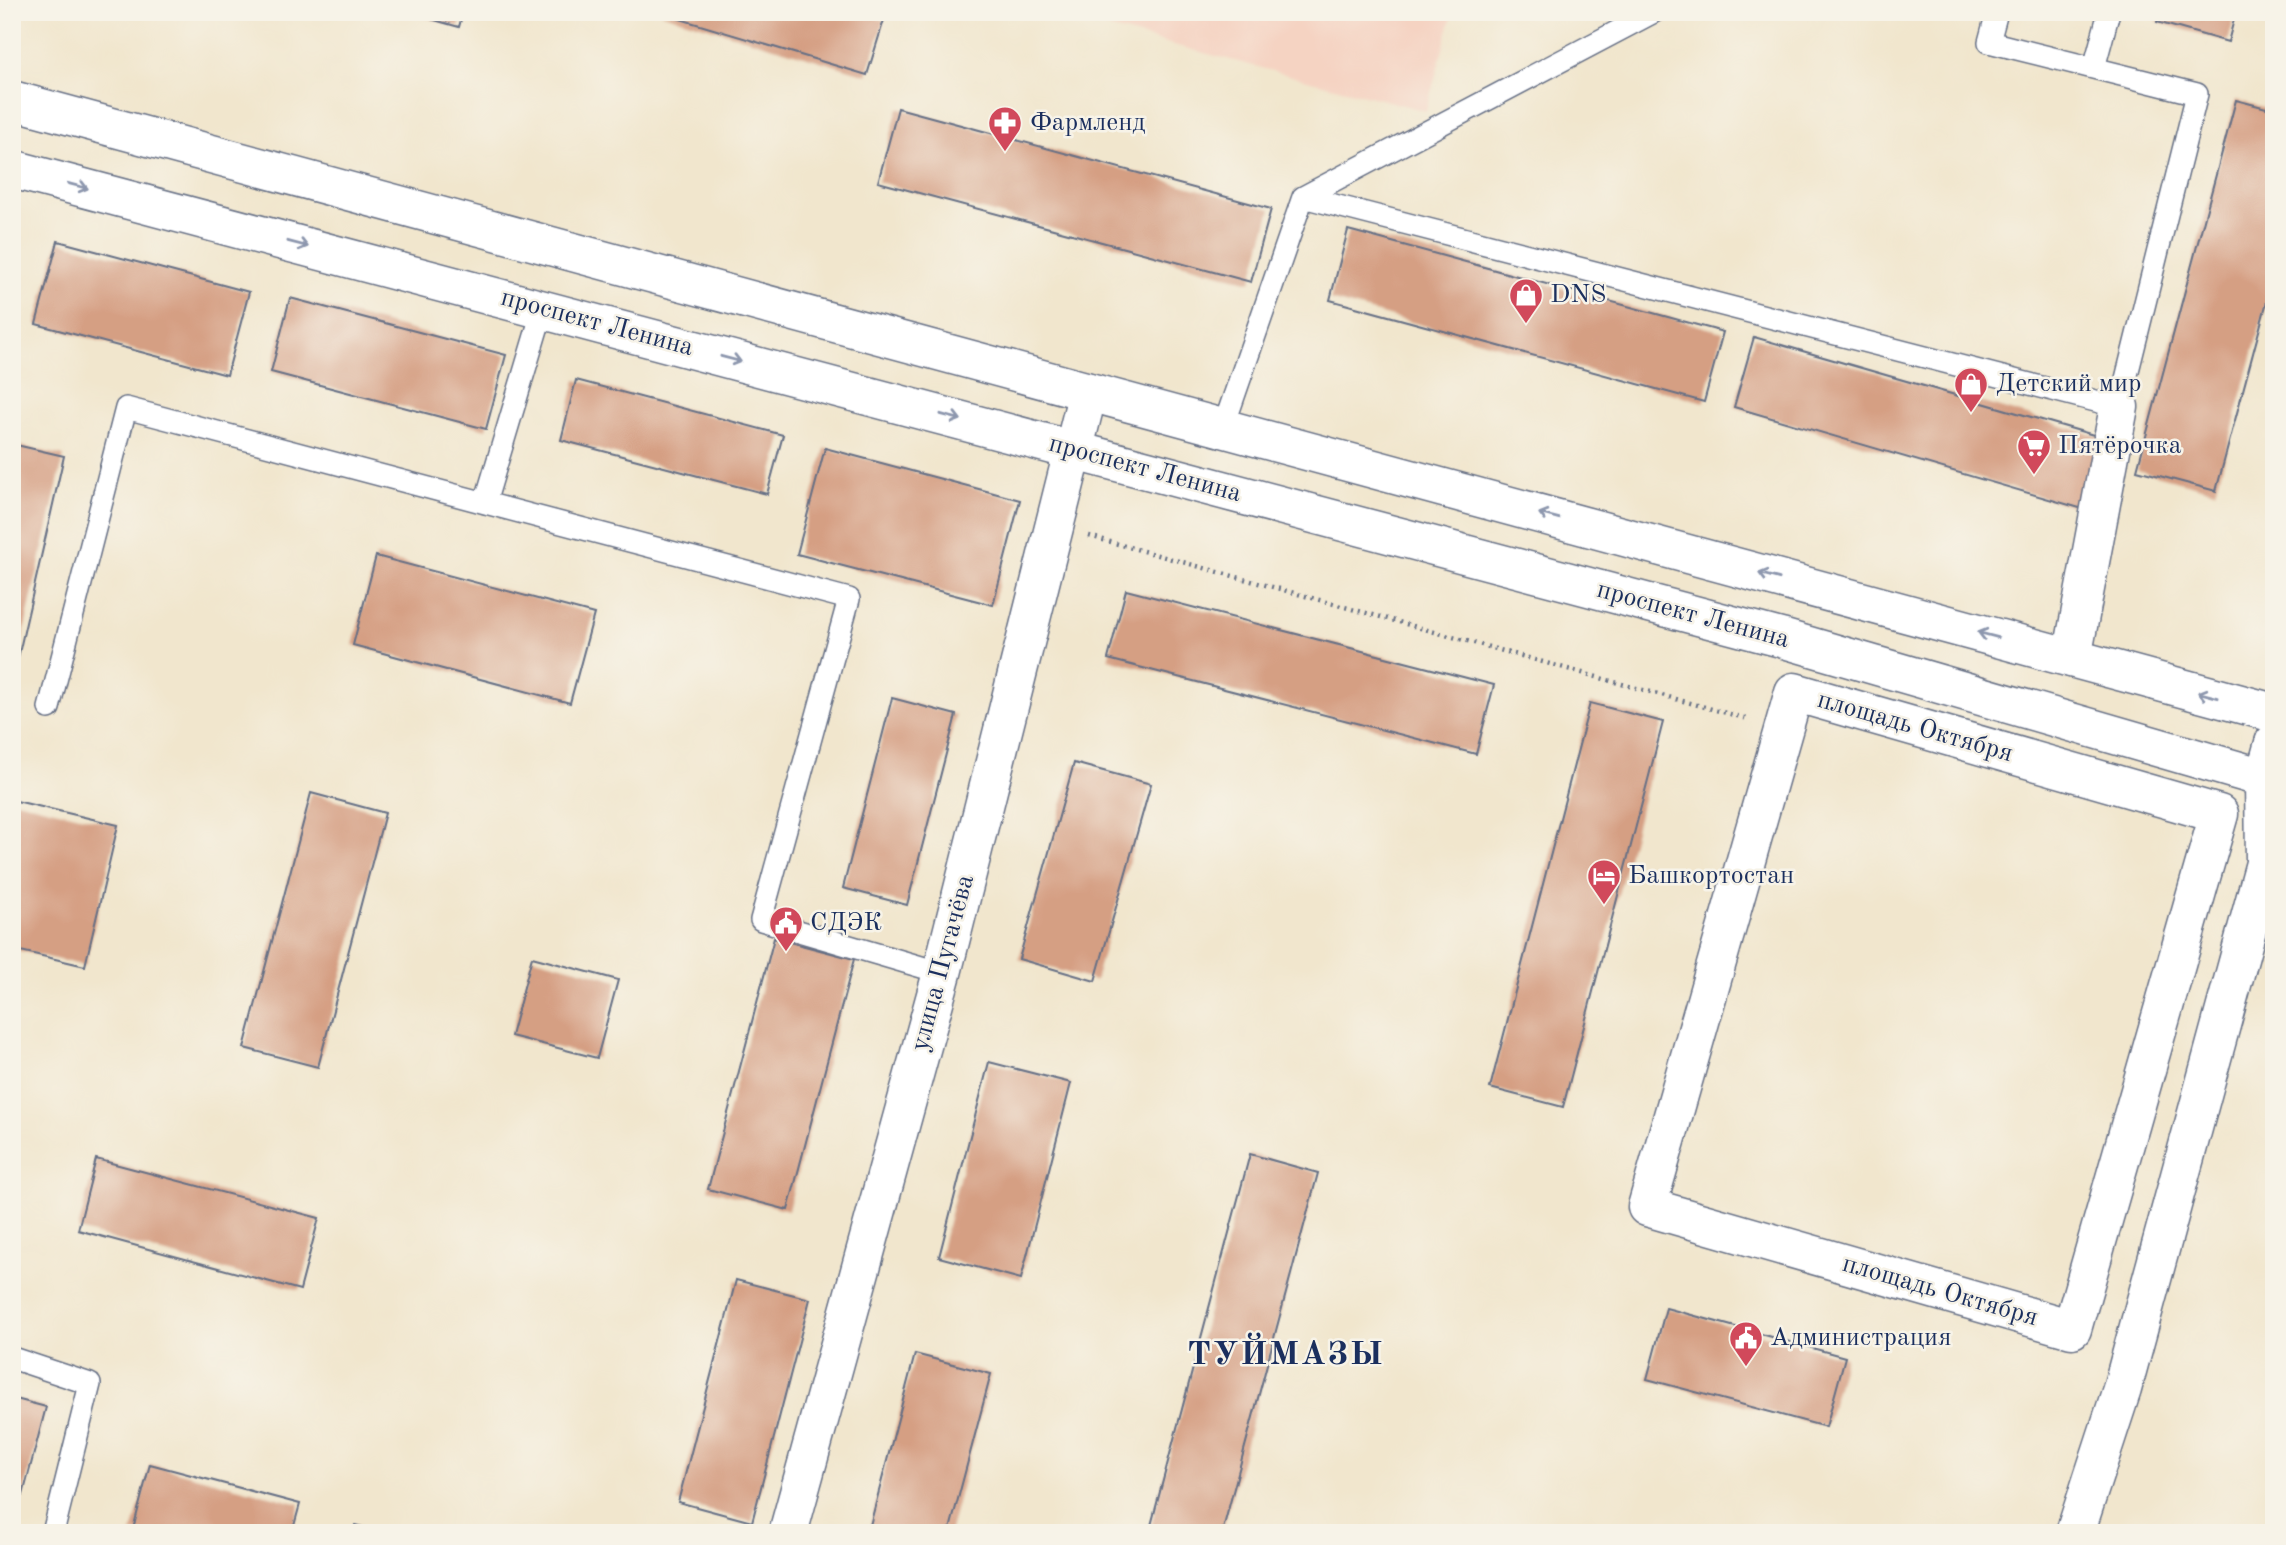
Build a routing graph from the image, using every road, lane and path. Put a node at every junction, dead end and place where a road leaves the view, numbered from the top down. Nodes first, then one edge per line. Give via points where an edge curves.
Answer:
1 (1654, 12) edge
2 (1997, 12) edge
3 (2109, 12) edge
4 (2094, 68) junction
5 (12, 100) edge
6 (12, 169) edge
7 (1303, 197) junction
8 (543, 309) junction
9 (1088, 392) junction
10 (2119, 407) junction
11 (1223, 428) junction
12 (1074, 450) junction
13 (485, 503) junction
14 (1054, 527) junction
15 (2073, 658) junction
16 (49, 708) dead end
17 (2274, 713) edge
18 (1784, 729) junction
19 (2271, 768) edge
20 (2269, 856) edge
21 (942, 973) junction
22 (12, 1358) edge
23 (53, 1533) edge
24 (788, 1533) edge
25 (2075, 1533) edge

1 - 7 lane
2 - 4 lane via 1989,42
3 - 4 lane
4 - 10 lane via 2197,93
5 - 9 street
6 -> 8 street, проспект Ленина
7 - 10 lane
7 - 11 lane
8 -> 12 street, проспект Ленина
8 - 13 lane
9 - 11 street
9 - 12 street, улица Пугачёва
10 - 15 street
15 -> 11 street
12 - 14 street, улица Пугачёва
12 - 19 street, проспект Ленина
13 - 16 lane via 126,408
13 - 21 lane via 849,598 761,920
14 - 18 path
14 - 21 street, улица Пугачёва
17 -> 15 street
18 - 18 street, площадь Октября via 1794,692 2218,814 2072,1329 1647,1207
19 - 20 street
20 - 25 street via 2122,1389
21 - 24 street, улица Пугачёва
22 - 23 lane via 90,1384

